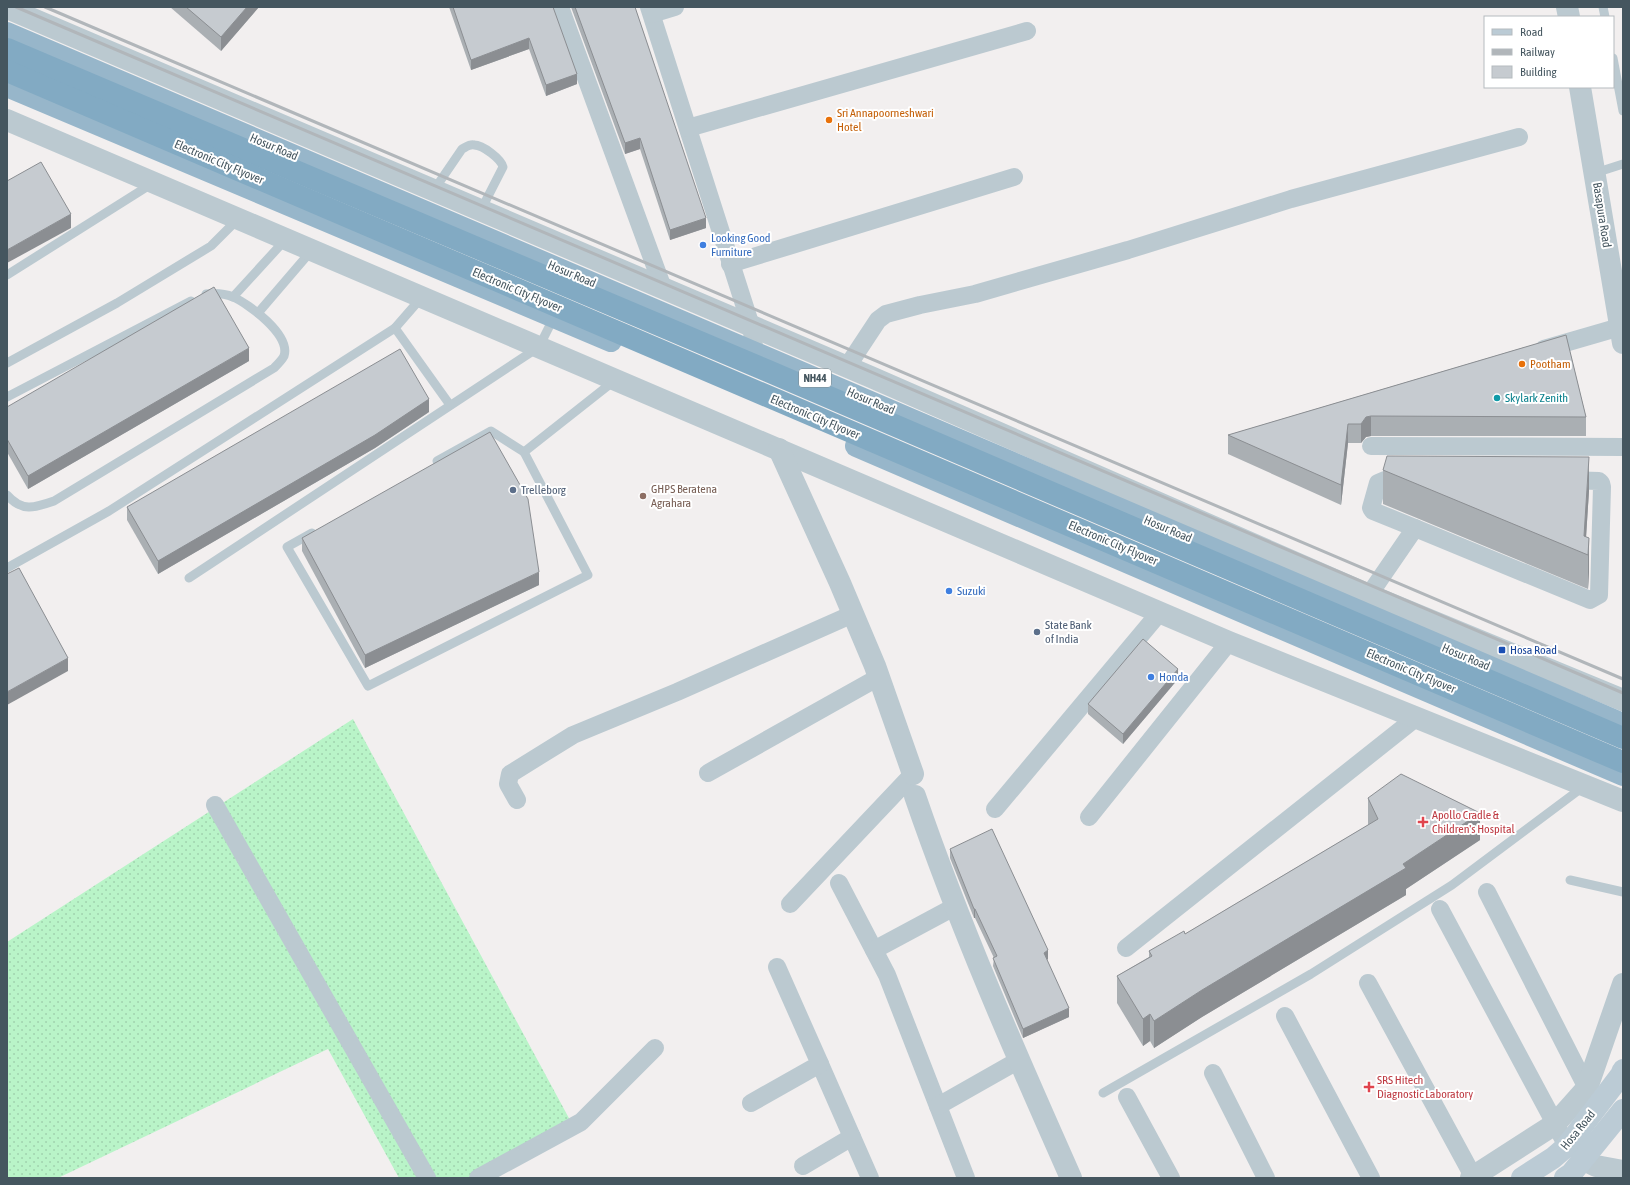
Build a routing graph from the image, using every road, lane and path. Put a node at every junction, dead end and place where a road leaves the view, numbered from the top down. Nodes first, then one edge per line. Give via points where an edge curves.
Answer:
1 (560, 7) edge
2 (675, 7) edge
3 (7, 8) edge
4 (650, 10) edge
5 (1027, 31) dead end
6 (7, 33) edge
7 (7, 49) edge
8 (1614, 63) edge
9 (7, 71) edge
10 (7, 86) edge
11 (1580, 88) edge
12 (1623, 111) edge
13 (7, 120) edge
14 (688, 128) junction
15 (1519, 137) dead end
16 (1623, 164) edge
17 (1595, 173) junction
18 (1014, 177) dead end
19 (154, 183) junction
20 (434, 190) junction
21 (481, 210) junction
22 (238, 219) junction
23 (286, 239) junction
24 (312, 250) junction
25 (730, 264) junction
26 (7, 275) edge
27 (1618, 282) edge
28 (663, 288) junction
29 (233, 297) junction
30 (422, 297) junction
31 (258, 313) junction
32 (554, 317) junction
33 (751, 326) junction
34 (395, 328) junction
35 (1622, 335) edge
36 (539, 347) junction
37 (755, 352) junction
38 (1529, 353) edge
39 (7, 363) edge
40 (847, 367) junction
41 (616, 380) junction
42 (7, 397) edge
43 (450, 405) junction
44 (1371, 446) dead end
45 (1623, 447) edge
46 (779, 450) junction
47 (524, 452) junction
48 (430, 465) edge
49 (1424, 480) edge
50 (1547, 480) edge
51 (7, 495) edge
52 (321, 527) edge
53 (1415, 528) junction
54 (7, 568) edge
55 (189, 578) dead end
56 (1369, 595) junction
57 (1160, 612) junction
58 (853, 614) junction
59 (1229, 642) junction
60 (879, 678) junction
61 (1623, 700) edge
62 (1417, 717) junction
63 (1623, 724) edge
64 (1623, 738) edge
65 (1623, 762) edge
66 (708, 773) dead end
67 (913, 774) joint
68 (1623, 774) edge
69 (1584, 786) junction
70 (915, 796) dead end
71 (517, 800) dead end
72 (1623, 801) edge
73 (215, 805) dead end
74 (995, 809) dead end
75 (1089, 817) dead end
76 (1570, 880) dead end
77 (839, 883) dead end
78 (1487, 892) dead end
79 (1623, 892) edge
80 (790, 904) dead end
81 (956, 906) junction
82 (1440, 909) dead end
83 (1126, 948) dead end
84 (874, 950) junction
85 (777, 967) dead end
86 (1368, 983) dead end
87 (1623, 984) edge
88 (1285, 1016) dead end
89 (656, 1048) dead end
90 (1019, 1060) junction
91 (820, 1064) junction
92 (1623, 1070) edge
93 (1213, 1073) dead end
94 (1586, 1088) junction
95 (1103, 1093) dead end
96 (1127, 1097) dead end
97 (751, 1103) dead end
98 (938, 1106) junction
99 (1596, 1108) junction
100 (1623, 1110) edge
101 (1555, 1124) junction
102 (852, 1137) junction
103 (1575, 1153) junction
104 (803, 1166) dead end
105 (1623, 1171) edge
106 (427, 1178) edge
107 (478, 1178) edge
108 (870, 1178) edge
109 (966, 1178) edge
110 (1072, 1178) edge
111 (1171, 1178) edge
112 (1266, 1178) edge
113 (1371, 1178) edge
114 (1473, 1178) edge
115 (1522, 1178) edge
116 (1565, 1178) edge

1 - 28 street
2 - 4 street
3 - 20 street
4 - 14 street
5 - 14 street
6 - 37 highway, Hosur Road / NH44
7 - 64 highway, Electronic City Flyover via 783,377
8 - 12 lane
9 - 65 highway, Electronic City Flyover
10 - 32 highway
11 - 17 street, Basapura Road
13 - 19 street
14 - 25 street
15 - 40 street via 1291,199 975,294 886,314 878,320
16 - 17 lane
17 - 27 street, Basapura Road
18 - 25 street
19 - 22 street
19 - 26 lane
20 - 21 street
20 - 21 lane via 462,149 474,144 499,159 503,167
21 - 28 street
22 - 23 street
22 - 39 lane via 211,246 117,303
23 - 24 street
23 - 29 lane
24 - 30 street
24 - 31 lane
25 - 33 street
27 - 35 street, Basapura Road
28 - 33 street
29 - 31 lane
29 - 42 lane via 219,293 204,294
30 - 34 lane
30 - 36 street
31 - 51 lane via 273,326 284,343 284,356 274,368 54,501 34,508 15,504
32 - 36 lane
32 - 68 highway
33 - 37 street
33 - 40 street
34 - 43 lane
34 - 54 lane via 108,511
35 - 38 street
36 - 41 street
36 - 43 lane
37 - 63 highway, Hosur Road / NH44
40 - 56 street
41 - 46 street
41 - 47 lane
43 - 55 lane
44 - 45 street
46 - 57 street
46 - 58 street
47 - 48 lane via 491,430
47 - 52 lane via 588,575 368,686 287,547
49 - 53 street via 1381,481 1378,483 1371,508
50 - 53 street via 1594,480 1601,483 1599,594 1590,600
53 - 56 street
56 - 61 street
57 - 59 street
57 - 74 street
58 - 60 street
58 - 71 street via 573,735 510,774 508,784
59 - 62 street
59 - 75 street
60 - 66 street
60 - 67 street
62 - 69 street
62 - 83 street
67 - 80 street
69 - 72 street
69 - 95 lane via 1452,885 1311,974
70 - 81 street
73 - 106 street
76 - 79 lane
77 - 84 street
78 - 94 street
81 - 84 street
81 - 90 street
82 - 101 street
84 - 98 street via 887,975
85 - 91 street
86 - 114 street
87 - 94 street
88 - 113 street
89 - 107 street via 581,1122
90 - 98 street
90 - 110 street
91 - 97 street
91 - 102 street
92 - 99 main road, Hosa Road
93 - 112 street
94 - 99 street
94 - 101 street
96 - 111 street
98 - 109 street
99 - 103 main road, Hosa Road
100 - 103 main road, Hosa Road
101 - 103 street
101 - 114 street
102 - 104 street
102 - 108 street
103 - 105 street via 1596,1166
103 - 115 main road, Hosa Road via 1553,1158
103 - 116 main road, Hosa Road via 1571,1174

